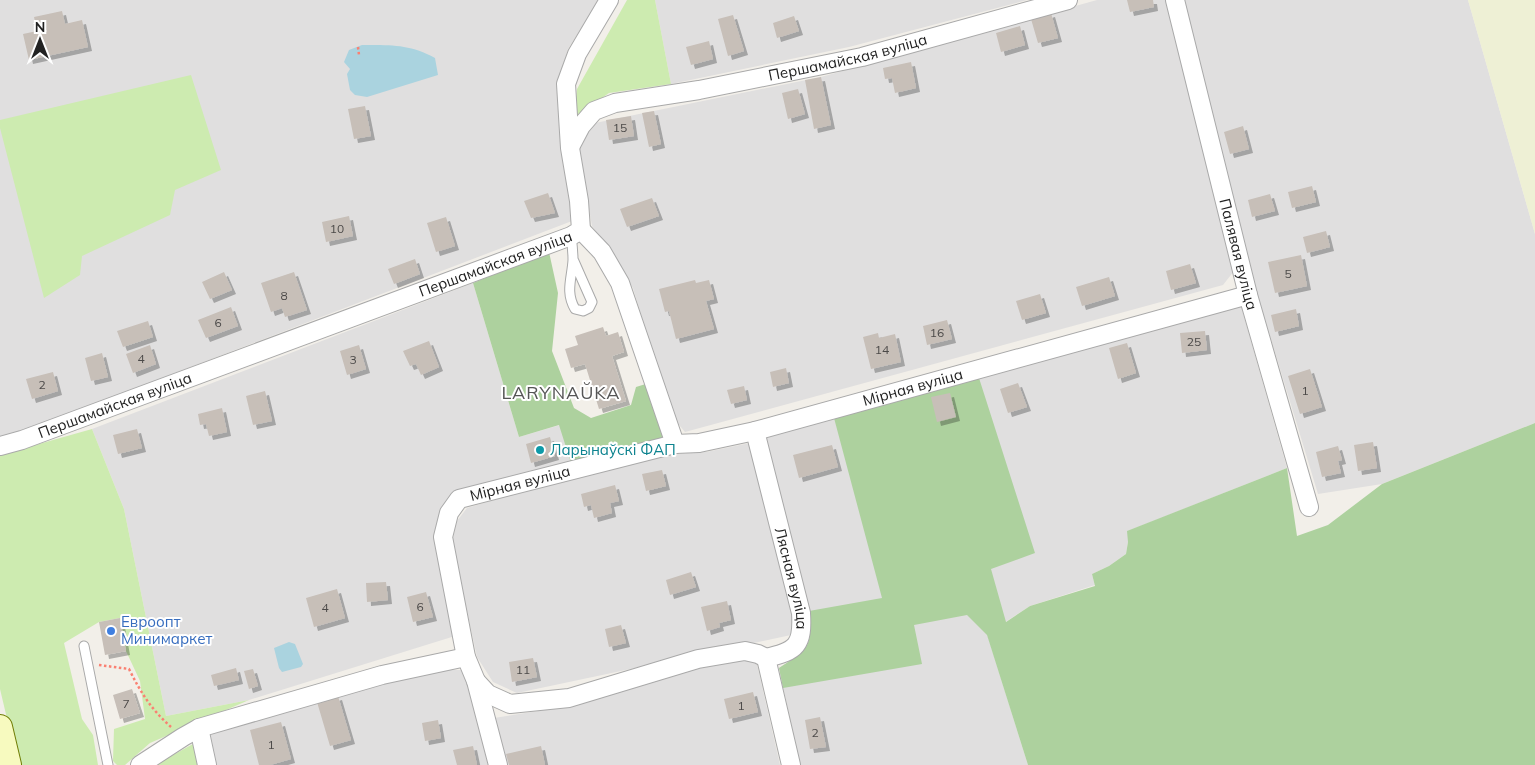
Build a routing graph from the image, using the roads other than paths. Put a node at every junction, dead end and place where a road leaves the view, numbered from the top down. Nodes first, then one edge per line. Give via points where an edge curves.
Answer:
1 (609, 0) edge
2 (1068, 0) edge
3 (1175, 0) edge
4 (570, 148) junction
5 (576, 233) junction
6 (573, 259) junction
7 (1248, 295) junction
8 (755, 431) junction
9 (675, 444) junction
10 (0, 446) edge
11 (1309, 507) dead end
12 (84, 646) road end
13 (466, 657) junction
14 (766, 658) junction
15 (476, 681) junction
16 (0, 727) edge
17 (199, 728) junction
18 (9, 765) edge
19 (108, 765) edge
20 (140, 765) edge
21 (207, 765) edge
22 (498, 765) edge
23 (791, 765) edge

1 - 4 street via 577,54 566,84
2 - 4 street, Першамайская вуліца via 862,57 615,104 594,111 580,126
3 - 7 street, Палявая вуліца
4 - 5 street, Першамайская вуліца via 579,201
5 - 6 lane
5 - 9 street via 602,252 620,283
5 - 10 street, Першамайская вуліца
6 - 6 lane via 568,286 571,302 575,309 583,311 592,302
7 - 8 street, Мірная вуліца
7 - 11 street, Палявая вуліца
8 - 9 street, Мірная вуліца via 699,443
8 - 14 street, Лясная вуліца via 801,613 802,633 796,648
9 - 13 street, Мірная вуліца via 459,499 449,514 442,537
12 - 19 lane
13 - 15 street
13 - 17 street via 382,675
14 - 15 street via 745,651 698,659 569,698 510,704 488,694
14 - 23 street
15 - 22 street
16 - 18 street
17 - 20 street
17 - 21 street

